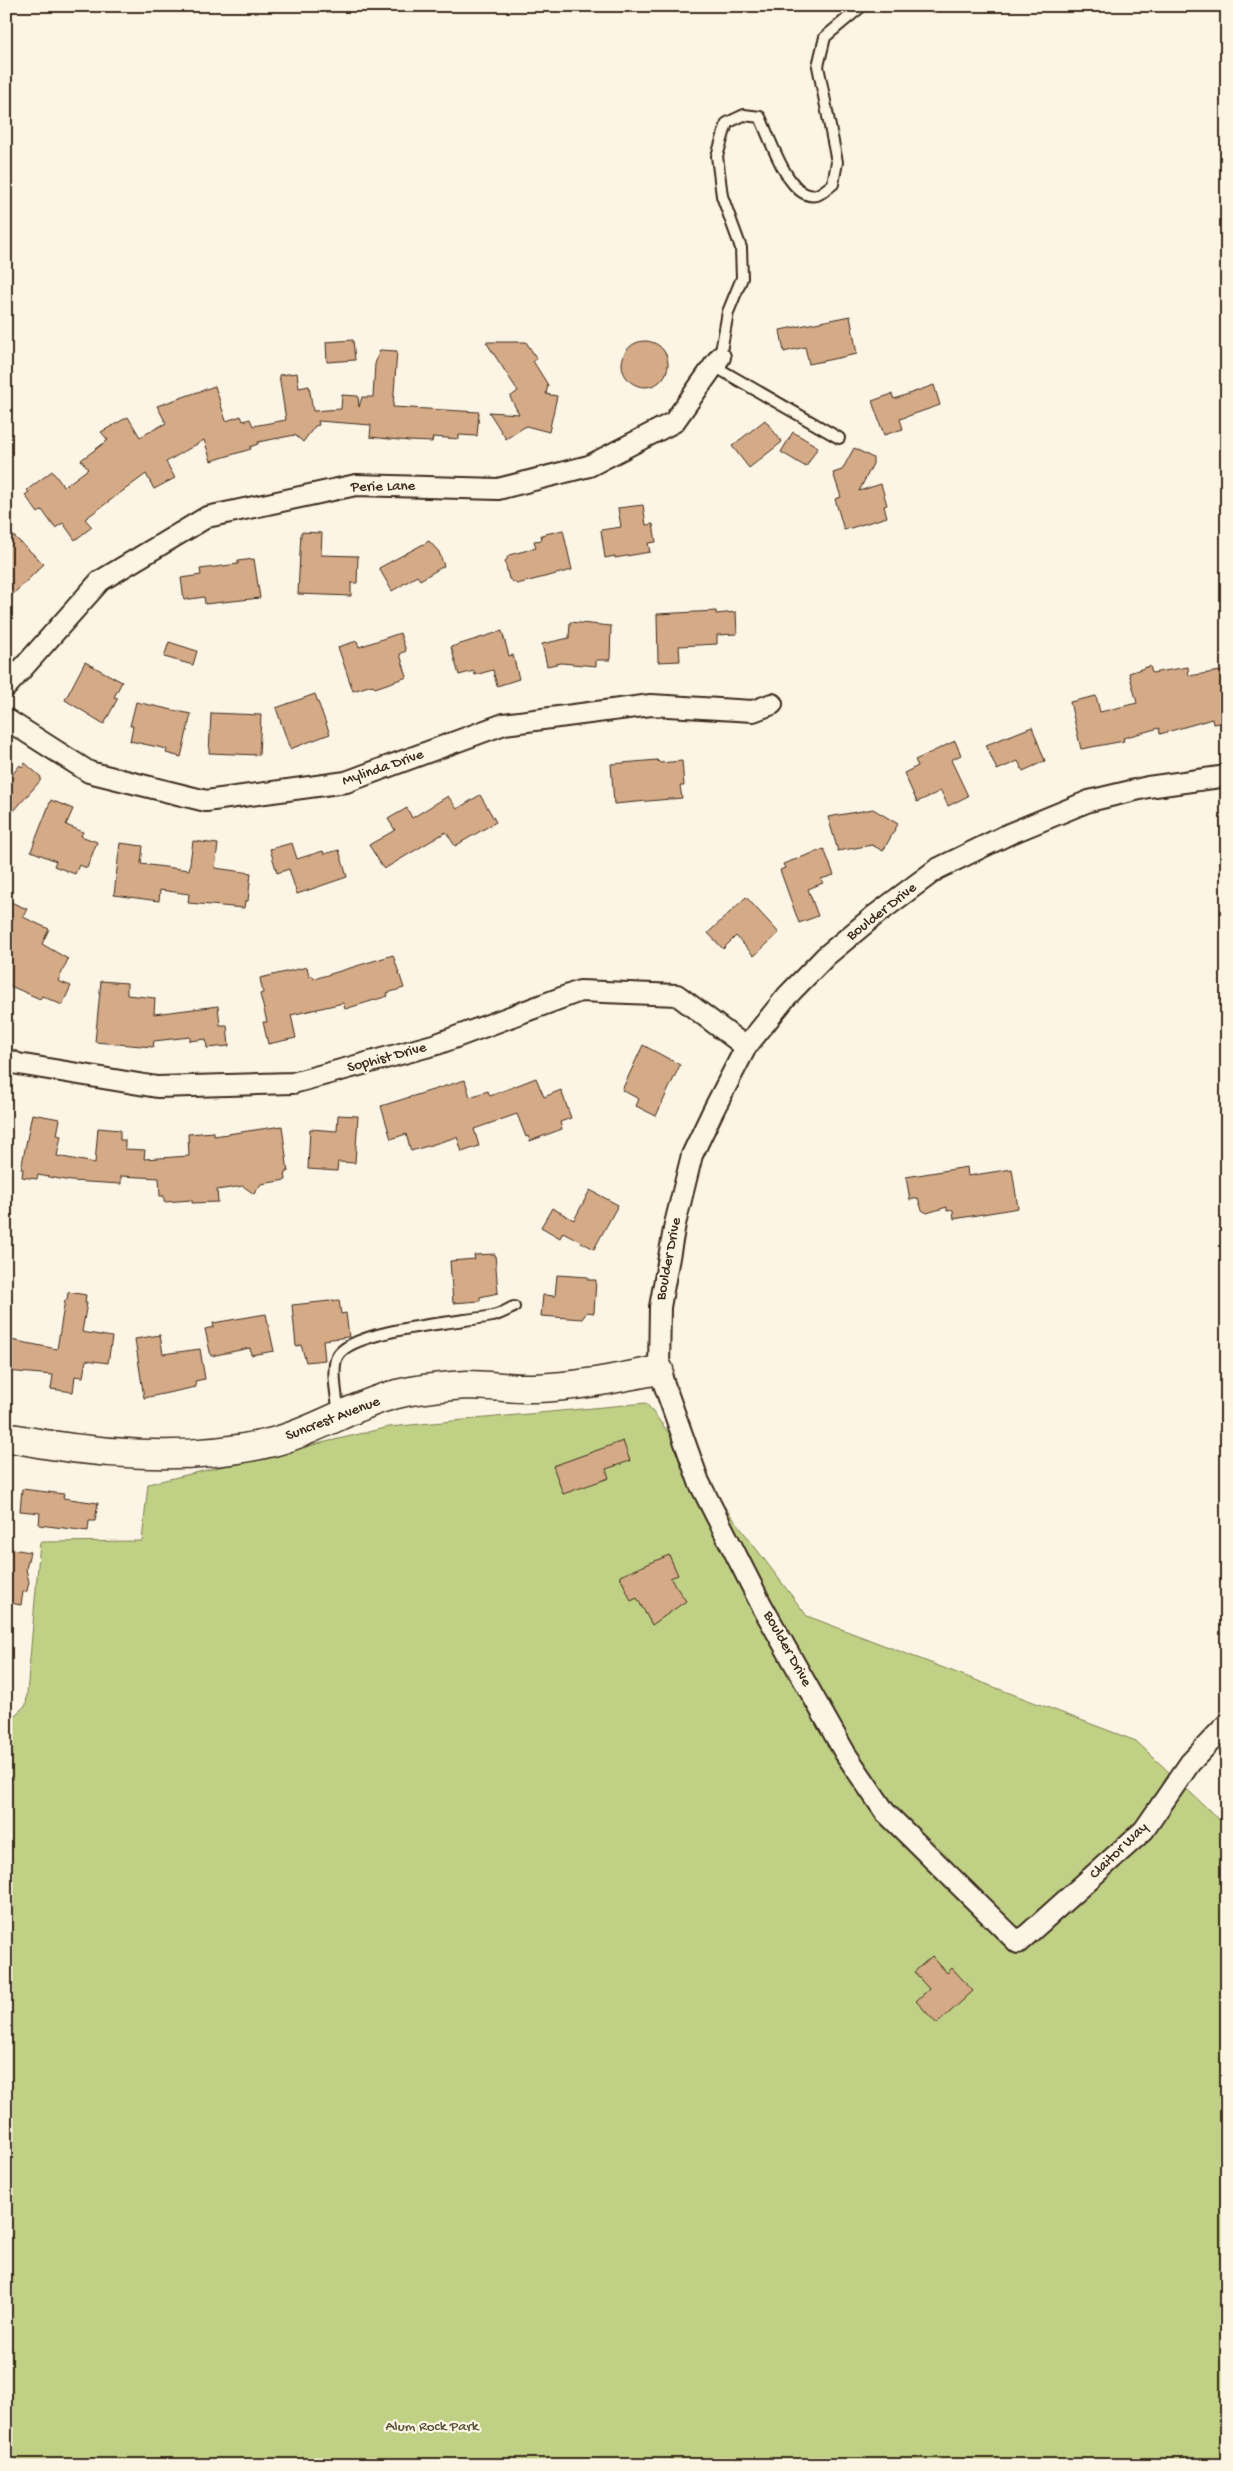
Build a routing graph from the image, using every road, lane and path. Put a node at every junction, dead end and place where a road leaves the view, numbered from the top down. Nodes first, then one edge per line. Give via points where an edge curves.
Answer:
1 (862, 6) edge
2 (717, 361) junction
3 (839, 438) dead end
4 (6, 687) edge
5 (772, 704) dead end
6 (6, 719) edge
7 (1227, 776) edge
8 (746, 1047) junction
9 (6, 1059) edge
10 (514, 1307) dead end
11 (659, 1370) junction
12 (339, 1417) junction
13 (6, 1437) edge
14 (1227, 1724) edge
15 (1018, 1942) joint

1 - 2 lane via 825,37 818,66 836,162 833,184 817,195 802,194 789,182 760,117 744,115 727,123 717,156 722,196 741,248 742,278 728,312
2 - 3 lane
2 - 4 street, Perie Lane via 674,422 590,466 498,489 356,485 207,517 100,581
5 - 6 street, Mylinda Drive via 753,711 652,706 504,724 346,782 206,802 89,772
7 - 8 street, Boulder Drive via 1148,787 1089,801 937,869 826,956 787,996
8 - 9 street, Sophist Drive via 677,995 580,991 437,1044 293,1083 157,1087 18,1064
8 - 11 street, Boulder Drive via 692,1155 660,1307
10 - 12 lane via 494,1315 430,1324 357,1340 344,1348 334,1364
11 - 12 street, Suncrest Avenue via 593,1383 535,1388 466,1385 409,1392 361,1406
11 - 15 street, Boulder Drive via 699,1482 762,1606 845,1753 885,1812
12 - 13 street, Suncrest Avenue via 273,1442 220,1452 111,1451
14 - 15 street, Claitor Way via 1190,1763 1144,1830

